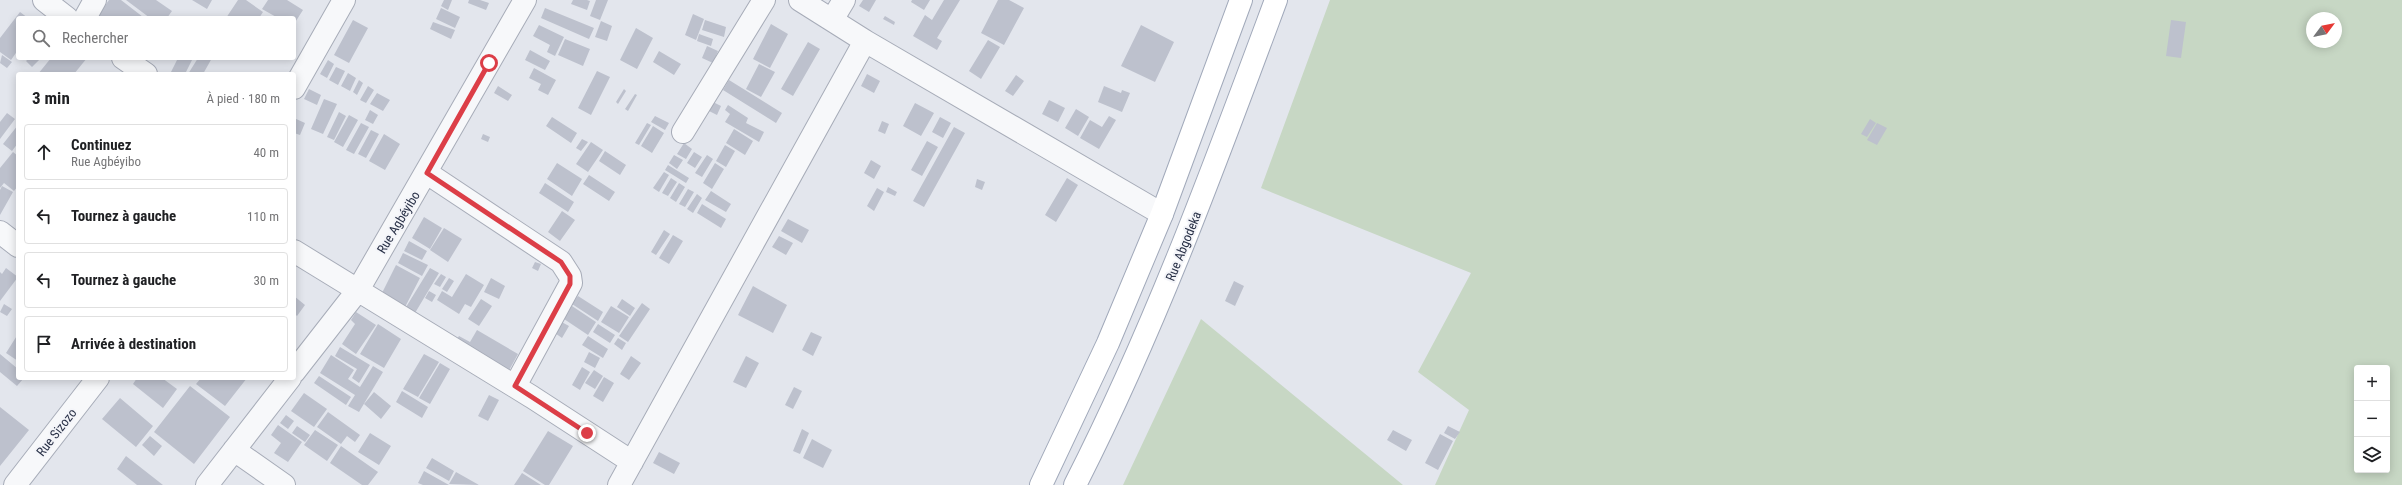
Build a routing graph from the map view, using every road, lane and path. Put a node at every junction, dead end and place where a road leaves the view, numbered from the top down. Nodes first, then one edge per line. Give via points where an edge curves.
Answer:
1 (44, 0) edge
2 (95, 0) edge
3 (344, 0) edge
4 (525, 0) edge
5 (764, 0) edge
6 (800, 0) edge
7 (844, 0) edge
8 (1241, 0) edge
9 (1276, 0) edge
10 (64, 16) edge
11 (86, 16) edge
12 (832, 20) junction
13 (865, 41) junction
14 (126, 60) edge
15 (143, 72) edge
16 (296, 84) edge
17 (683, 132) dead end
18 (427, 173) junction
19 (1162, 214) junction
20 (0, 232) edge
21 (16, 244) edge
22 (296, 252) edge
23 (358, 290) junction
24 (296, 369) edge
25 (96, 380) edge
26 (288, 380) edge
27 (515, 386) junction
28 (234, 450) junction
29 (632, 462) junction
30 (15, 485) edge
31 (207, 485) edge
32 (284, 485) edge
33 (619, 485) edge
34 (1041, 485) edge
35 (1075, 485) edge

1 - 10 street
2 - 11 street
3 - 16 street
4 - 18 street, Rue Agbéyibo
5 - 17 street
6 - 12 street
7 - 12 street
8 - 19 main road
9 - 35 main road, Rue Abgodeka via 1187,239 1107,422
12 - 13 street
13 - 19 street
13 - 29 street
14 - 15 street
18 - 23 street, Rue Agbéyibo
18 - 27 street via 561,262 570,276 570,284 564,298
19 - 34 main road via 1108,343
20 - 21 street
22 - 23 street
23 - 24 street, Rue Agbéyibo
23 - 27 street
25 - 30 street, Rue Sizozo
26 - 28 street
27 - 29 street
28 - 31 street
28 - 32 street
29 - 33 street

